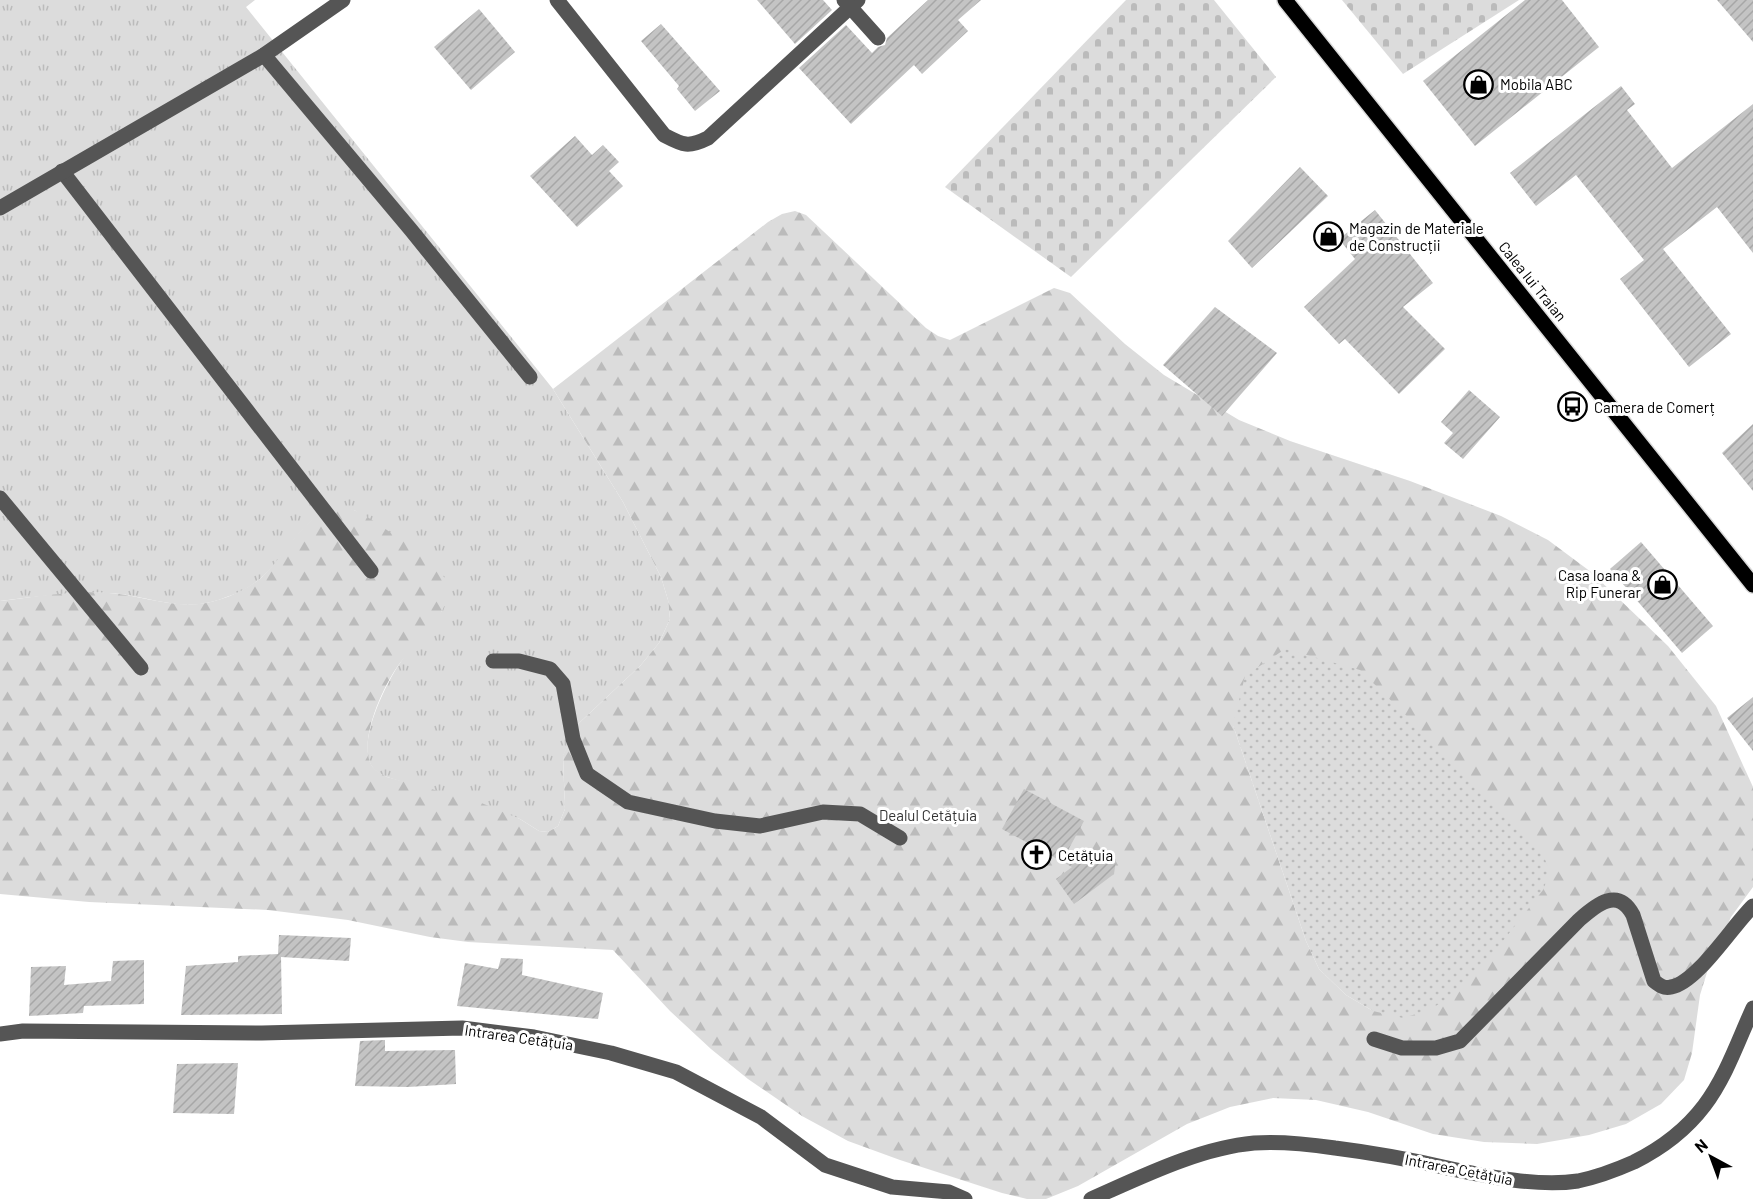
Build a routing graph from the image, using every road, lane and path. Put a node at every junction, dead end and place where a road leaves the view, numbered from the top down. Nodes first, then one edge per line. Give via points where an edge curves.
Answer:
1 (344, 0) edge
2 (557, 0) edge
3 (1285, 0) edge
4 (851, 2) edge
5 (878, 38) dead end
6 (264, 55) junction
7 (62, 171) junction
8 (0, 208) edge
9 (530, 377) dead end
10 (0, 498) edge
11 (371, 571) dead end
12 (1753, 585) edge
13 (493, 661) dead end
14 (141, 669) dead end
15 (900, 838) dead end
16 (1753, 906) edge
17 (1753, 1008) edge
18 (0, 1035) edge
19 (1374, 1039) dead end
20 (965, 1199) edge
21 (1091, 1199) edge

1 - 6 street
2 - 4 street via 663,135 695,145 708,138
3 - 12 main road, Calea lui Traian
4 - 5 street
6 - 7 street
6 - 9 street
7 - 8 street
7 - 11 street
10 - 14 street
13 - 15 street via 519,661 550,669 563,684 573,739 587,774 628,802 715,821 760,826 823,812 860,814
16 - 19 street via 1697,971 1671,987 1654,981 1628,906 1608,901 1579,920 1460,1041 1436,1048 1402,1048
17 - 21 street, Intrarea Cetățuia via 1726,1069 1684,1130 1653,1153 1617,1170 1577,1181 1538,1182 1496,1178 1393,1156 1296,1143 1254,1143 1220,1149 1161,1169
18 - 20 street, Intrarea Cetățuia via 22,1031 262,1033 462,1028 534,1036 676,1072 761,1117 825,1165 892,1187 949,1192

